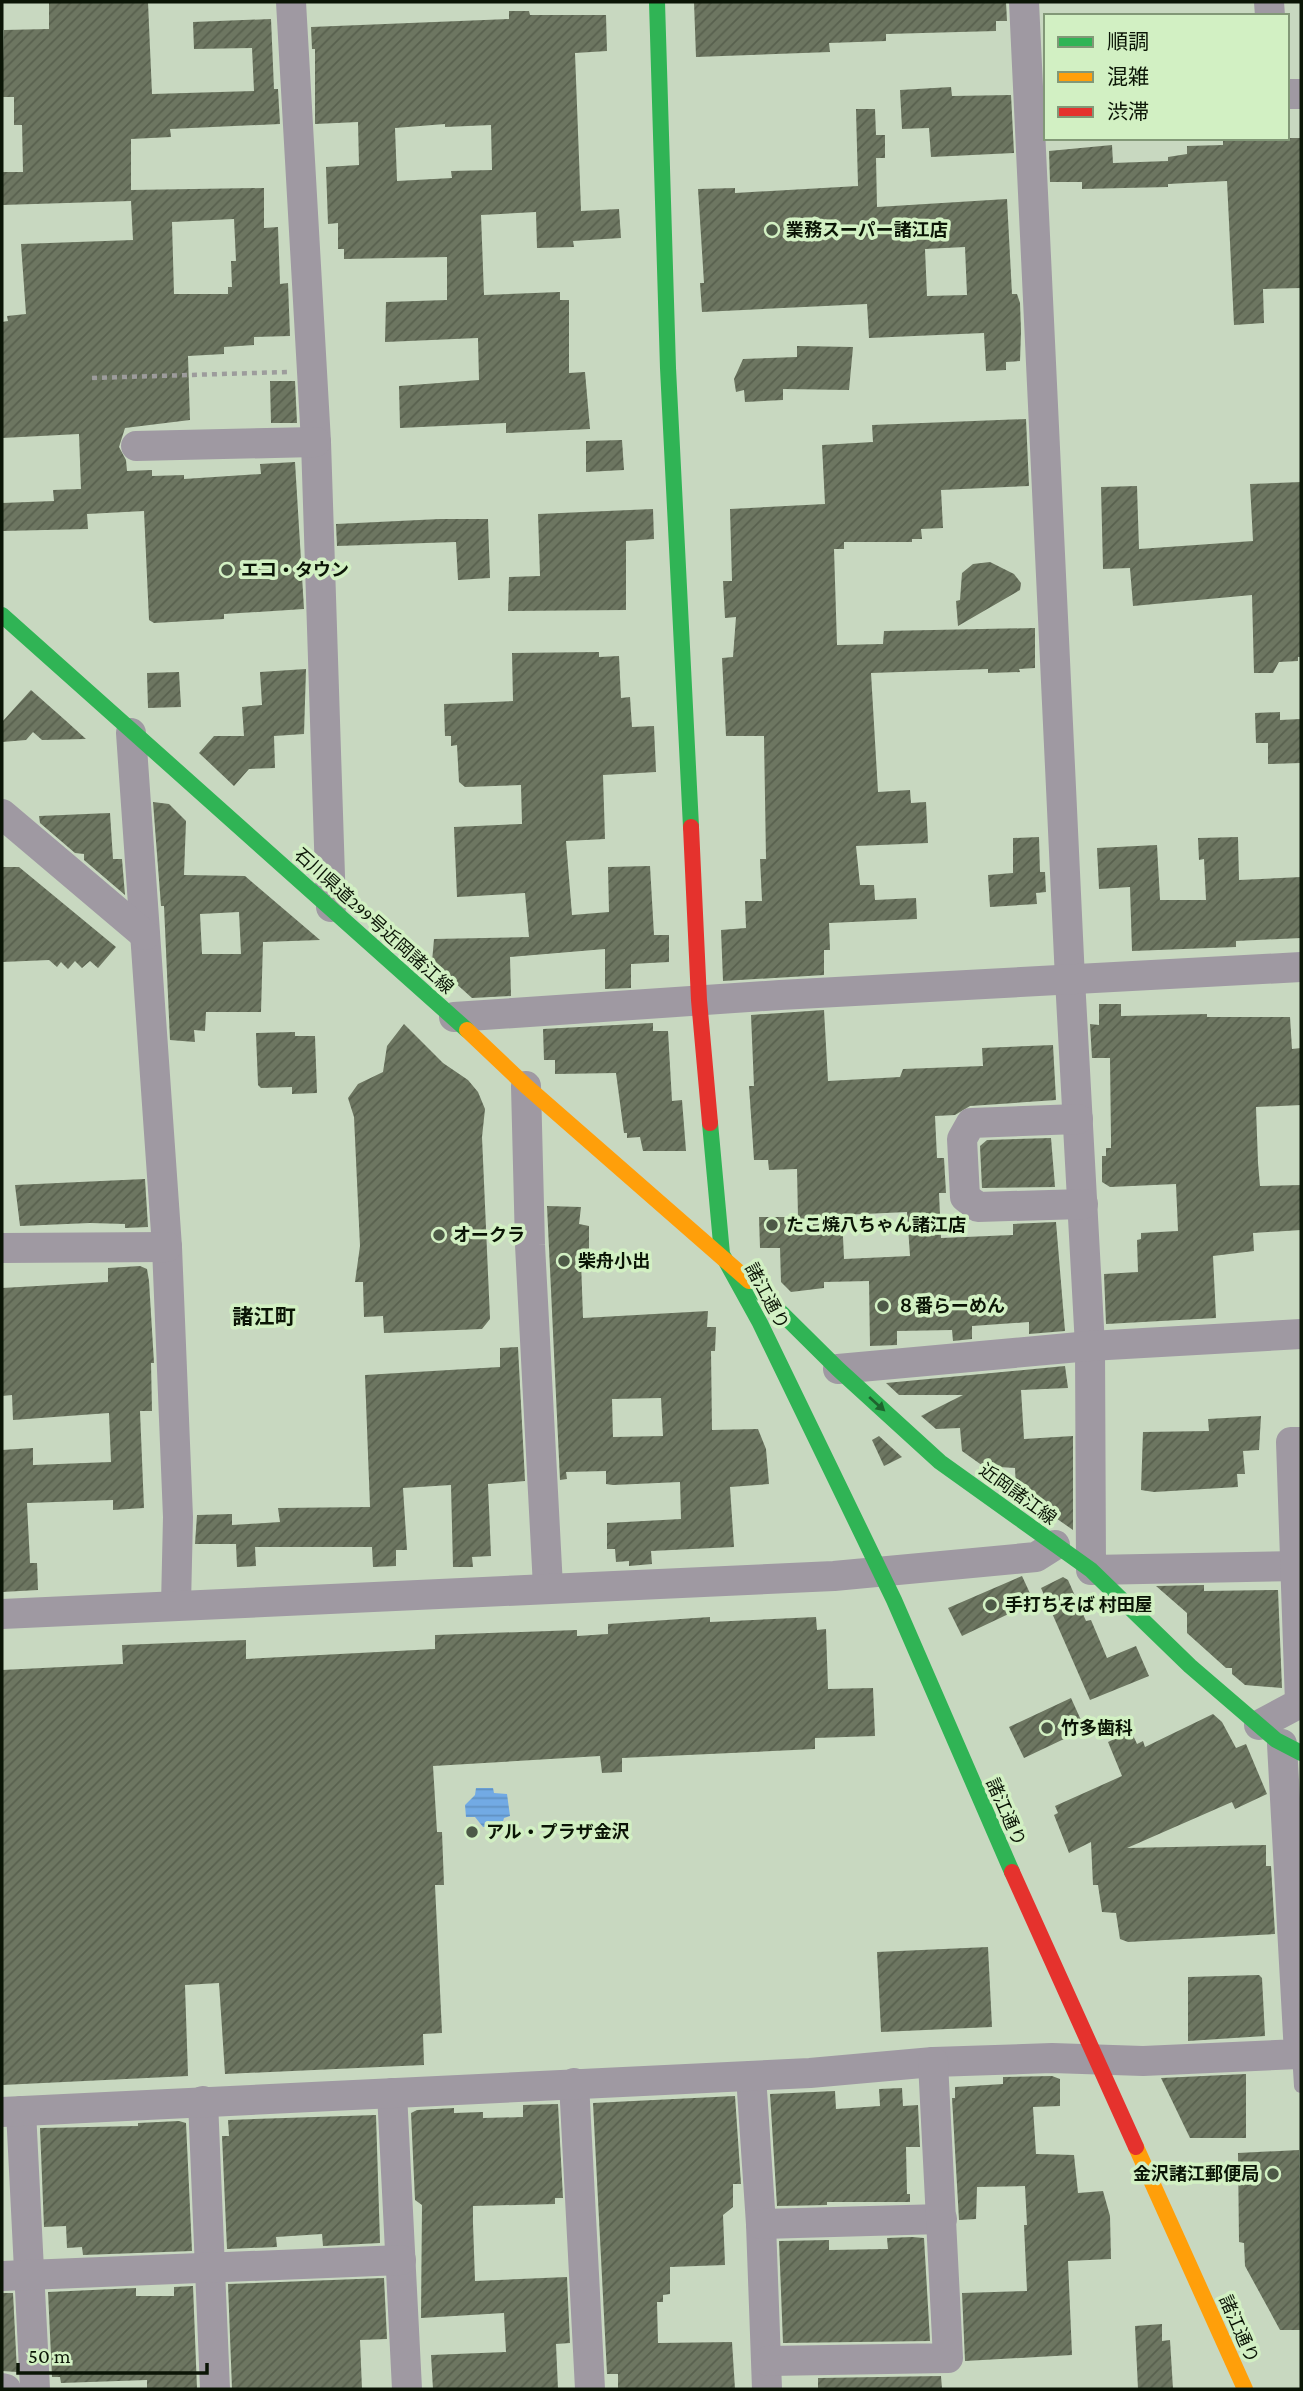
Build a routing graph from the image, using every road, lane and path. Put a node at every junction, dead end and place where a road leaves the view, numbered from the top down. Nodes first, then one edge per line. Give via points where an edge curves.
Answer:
1 (291, 2) edge
2 (657, 2) edge
3 (1024, 2) edge
4 (312, 372) junction
5 (92, 378) dead end
6 (316, 442) junction
7 (136, 446) dead end
8 (2, 615) edge
9 (131, 733) junction
10 (2, 814) edge
11 (331, 907) junction
12 (145, 935) junction
13 (1301, 967) edge
14 (1070, 979) junction
15 (699, 1000) junction
16 (454, 1017) junction
17 (526, 1086) junction
18 (1077, 1119) junction
19 (1083, 1204) junction
20 (167, 1247) junction
21 (2, 1248) edge
22 (722, 1254) junction
23 (1301, 1334) edge
24 (1090, 1346) junction
25 (838, 1369) junction
26 (1301, 1442) edge
27 (1055, 1545) junction
28 (1299, 1566) edge
29 (1091, 1570) junction
30 (880, 1571) junction
31 (548, 1587) junction
32 (176, 1605) junction
33 (2, 1614) edge
34 (1259, 1725) junction
35 (1292, 1748) edge
36 (1299, 1987) edge
37 (1299, 2054) junction
38 (1098, 2059) junction
39 (933, 2062) junction
40 (751, 2076) junction
41 (574, 2083) junction
42 (1301, 2086) edge
43 (392, 2092) junction
44 (204, 2101) junction
45 (12, 2112) edge
46 (942, 2219) junction
47 (761, 2224) junction
48 (401, 2260) junction
49 (212, 2269) junction
50 (15, 2276) edge
51 (768, 2375) edge
52 (35, 2389) edge
53 (215, 2389) edge
54 (407, 2389) edge
55 (590, 2389) edge
56 (1245, 2389) edge

1 - 4 street
2 - 15 street via 668,369
3 - 14 street
4 - 5 path
4 - 6 street
6 - 7 street
6 - 11 street
8 - 9 street, 石川県道299号近岡諸江線
9 - 11 street, 石川県道299号近岡諸江線
9 - 12 street
10 - 12 street
11 - 16 street, 石川県道299号近岡諸江線
12 - 20 street
13 - 14 street
14 - 15 street
14 - 18 street
15 - 16 street
15 - 22 street
16 - 17 street, 石川県道299号近岡諸江線
17 - 22 street, 石川県道299号近岡諸江線
17 - 31 street
18 - 19 street
18 - 19 street via 971,1123 962,1139 965,1197 978,1207
19 - 24 street
20 - 21 street
20 - 32 street via 178,1517
22 - 25 street, 近岡諸江線
22 - 30 street, 諸江通り
23 - 24 street
24 - 25 street
24 - 29 street
25 -> 27 street, 近岡諸江線 via 940,1462
26 - 28 street via 1291,1442
27 - 29 street, 近岡諸江線
27 - 30 street via 1037,1557
28 - 29 street
28 - 34 street via 1300,1703
29 - 34 street, 近岡諸江線
30 - 31 street
30 - 38 street, 諸江通り
31 - 32 street
32 - 33 street
34 - 35 street, 近岡諸江線
35 - 36 street
36 - 37 street
37 - 38 street via 1143,2062
37 - 42 lane
38 - 39 street
38 - 56 street, 諸江通り
39 - 40 street
39 - 46 street
40 - 41 street
40 - 47 street
41 - 43 street
41 - 55 street
43 - 44 street
43 - 48 street
44 - 45 street
44 - 49 street
45 - 50 street
46 - 47 street
46 - 51 street via 948,2358
47 - 51 street
48 - 49 street
48 - 54 street
49 - 50 street
49 - 53 street
50 - 52 street

